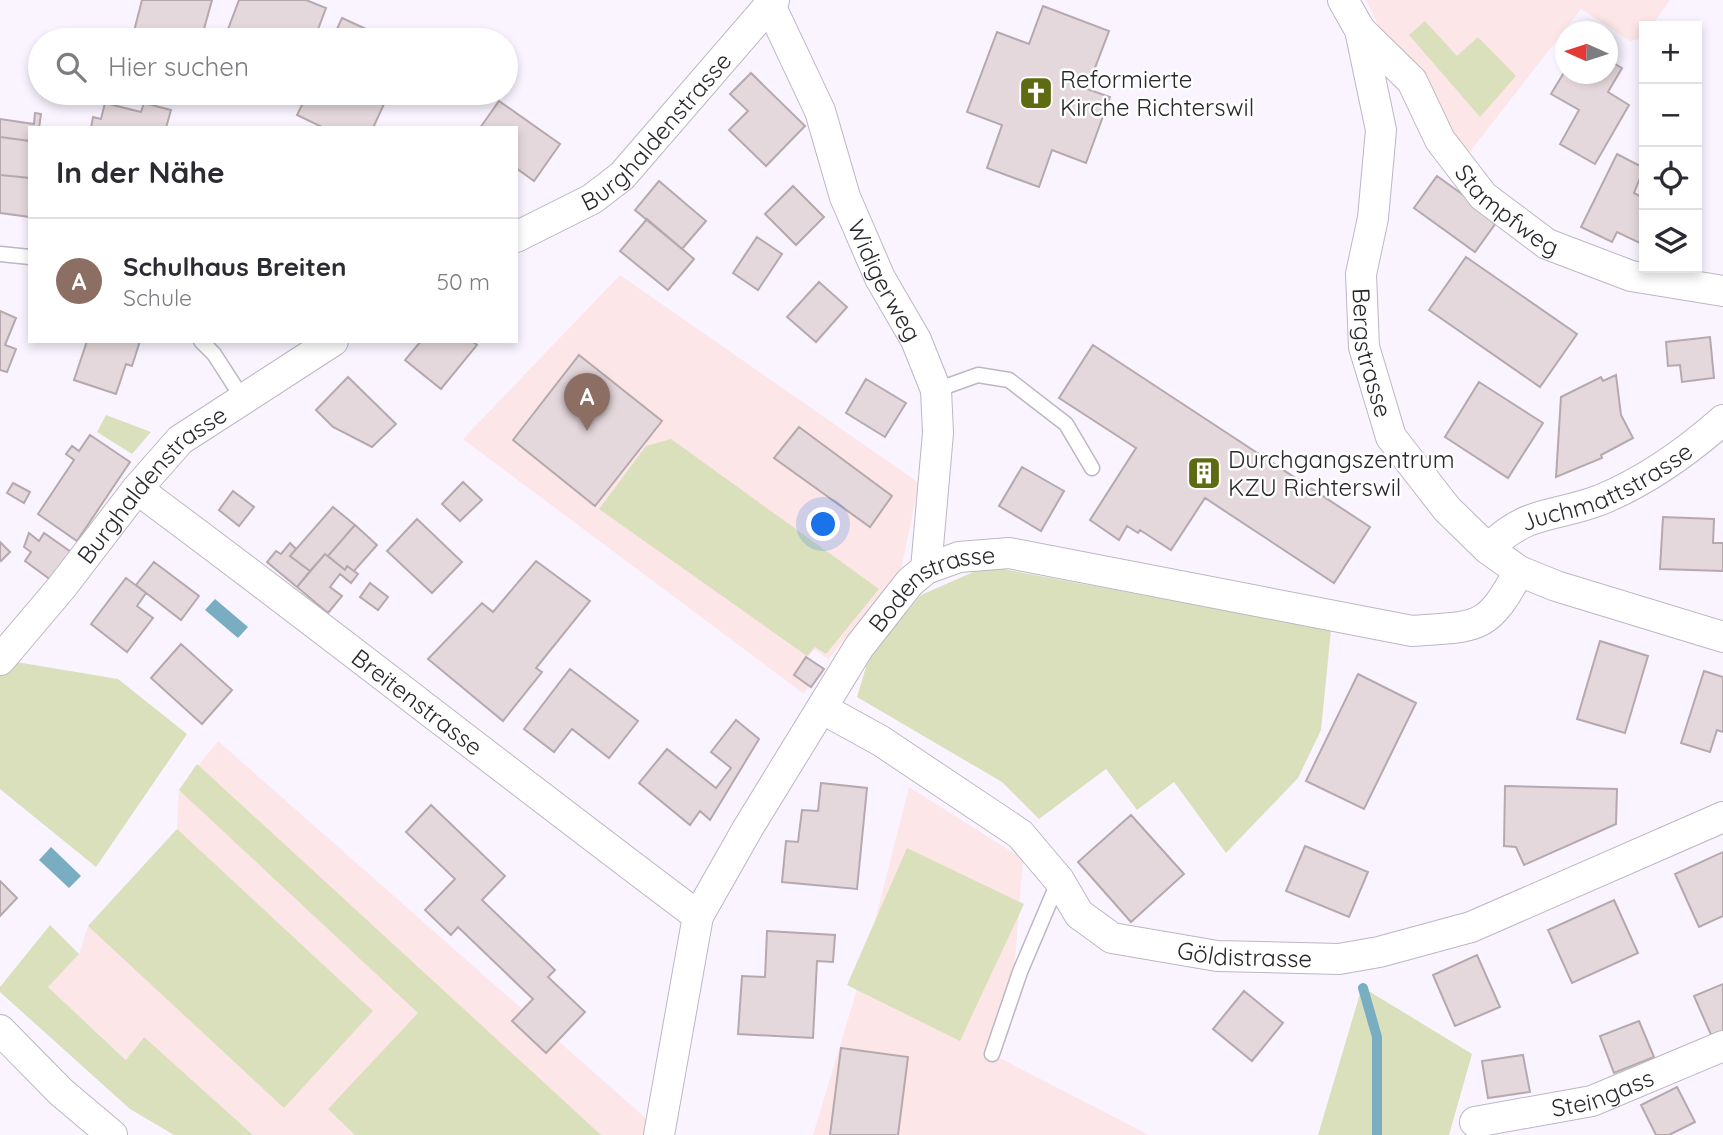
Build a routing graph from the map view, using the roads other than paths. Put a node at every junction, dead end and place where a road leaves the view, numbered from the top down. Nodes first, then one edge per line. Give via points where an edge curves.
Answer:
1 (1343, 0) edge
2 (772, 2) edge
3 (1360, 30) junction
4 (518, 236) edge
5 (0, 254) edge
6 (28, 257) edge
7 (1723, 291) edge
8 (203, 343) edge
9 (330, 343) edge
10 (936, 390) junction
11 (243, 400) junction
12 (1723, 420) edge
13 (1092, 468) dead end
14 (137, 489) junction
15 (1488, 549) junction
16 (926, 569) junction
17 (1519, 571) junction
18 (1723, 637) edge
19 (0, 660) edge
20 (823, 709) junction
21 (1723, 817) edge
22 (1059, 880) junction
23 (698, 916) junction
24 (0, 1030) edge
25 (1723, 1046) edge
26 (992, 1054) dead end
27 (1475, 1122) dead end
28 (112, 1135) edge
29 (659, 1135) edge

1 - 3 street, Bergstrasse
2 - 4 street, Burghaldenstrasse via 622,176 592,199
2 - 10 street, Widigerweg via 820,111 845,197
3 - 7 street, Stampfweg via 1412,81 1440,140 1483,196 1548,244 1631,276
3 - 15 street, Bergstrasse via 1381,130 1373,218 1360,274 1364,346 1391,437 1447,509
5 - 6 lane
8 - 11 lane
9 - 11 street, Burghaldenstrasse
10 - 13 lane via 978,375 1009,380 1066,424
10 - 16 street, Widigerweg via 938,433
11 - 14 street, Burghaldenstrasse via 180,440
12 - 15 street, Juchmattstrasse via 1660,468 1600,500 1538,516 1507,530
14 - 19 street, Burghaldenstrasse
14 - 23 street, Breitenstrasse
15 - 17 street, Bergstrasse
16 - 17 street, Bodenstrasse via 959,556 1009,553 1412,631 1480,623 1500,606
16 - 20 street, Bodenstrasse via 859,647
17 - 18 street, Bergstrasse
20 - 22 street, Göldistrasse via 881,741 1020,834
20 - 23 street, Bodenstrasse via 754,816
21 - 22 street, Göldistrasse via 1471,927 1339,959 1217,956 1112,939 1079,914
22 - 26 lane
23 - 29 street, Bodenstrasse
24 - 28 street via 61,1092
25 - 27 street, Steingass via 1592,1101

